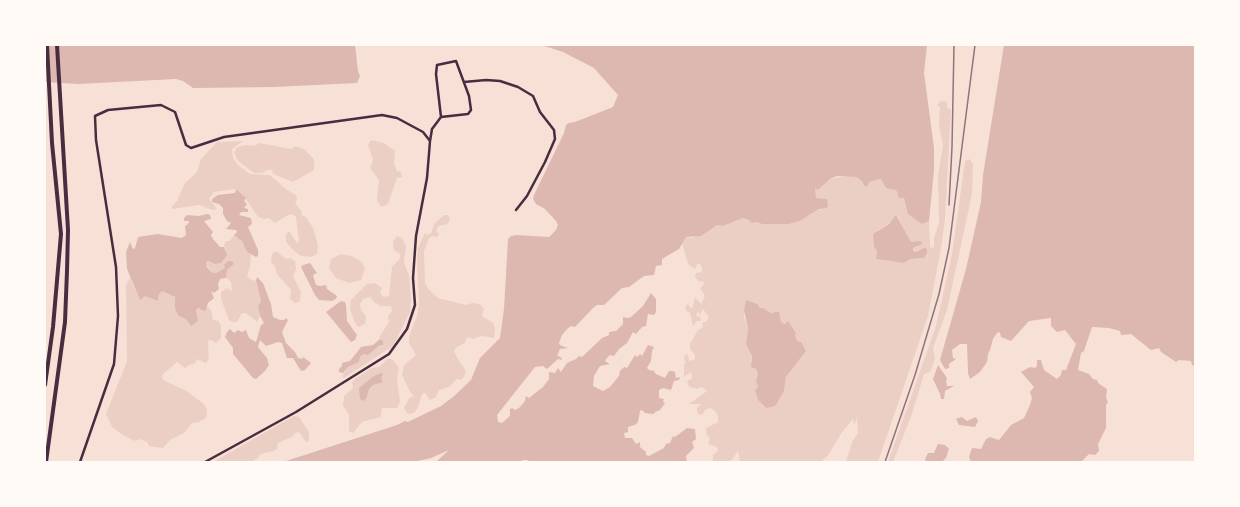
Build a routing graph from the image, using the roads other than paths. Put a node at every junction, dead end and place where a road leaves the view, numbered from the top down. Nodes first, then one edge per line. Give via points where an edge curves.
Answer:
1 (46, 45) edge
2 (57, 45) edge
3 (464, 82) junction
4 (441, 117) junction
5 (430, 141) junction
6 (516, 210) dead end
7 (45, 385) edge
8 (46, 462) edge
9 (80, 462) edge
10 (205, 462) edge

1 - 7 main road via 61,234
2 - 8 main road via 68,230 65,322
3 - 4 street via 471,110 468,114
3 - 4 street via 456,62 437,65
3 - 6 street via 493,80 518,87 533,96 540,112 554,130 555,139 545,162 527,196
4 - 5 street via 432,129
5 - 9 street via 414,126 397,118 382,115 224,137 191,148 186,144 175,112 161,105 108,110 96,116 96,140 116,267 118,316 114,364
5 - 10 street via 428,178 416,236 413,278 415,305 407,329 389,354 296,412

